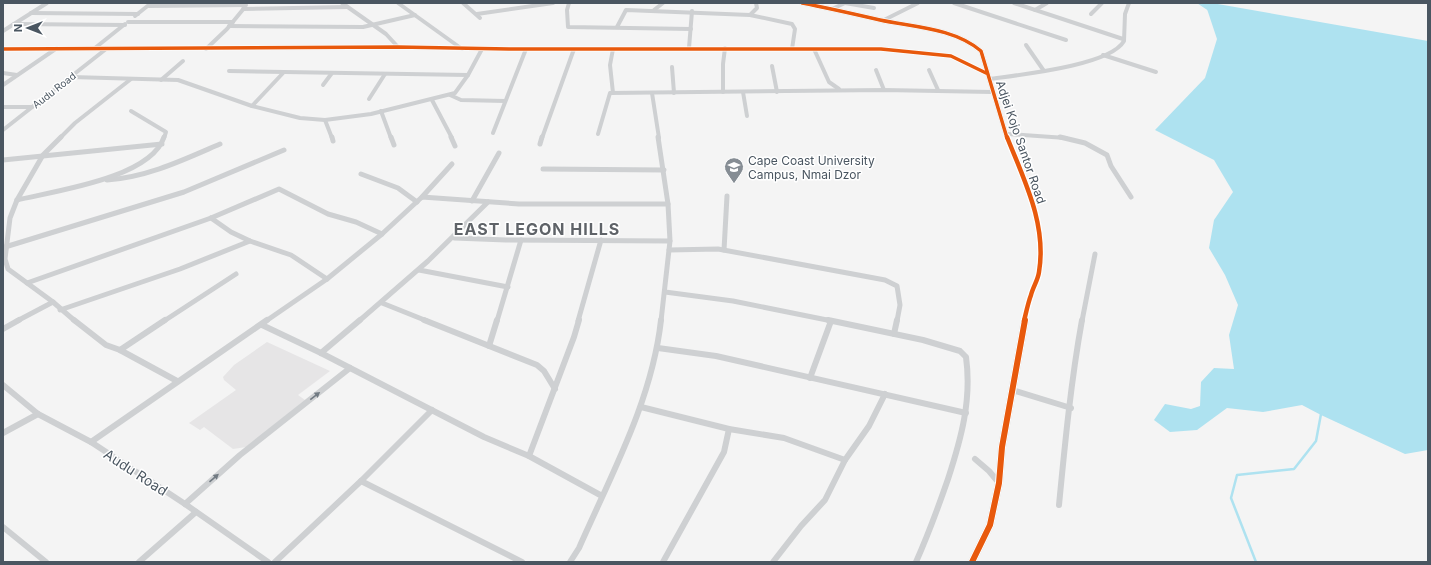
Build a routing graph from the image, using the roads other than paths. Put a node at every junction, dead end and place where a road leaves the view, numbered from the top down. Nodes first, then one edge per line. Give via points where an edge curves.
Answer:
1 (47, 3) edge
2 (342, 3) edge
3 (398, 3) edge
4 (463, 3) edge
5 (553, 3) edge
6 (569, 3) edge
7 (662, 3) edge
8 (756, 3) edge
9 (802, 3) edge
10 (845, 3) edge
11 (918, 3) edge
12 (954, 3) edge
13 (1014, 3) edge
14 (1046, 3) edge
15 (1102, 3) edge
16 (1129, 3) edge
17 (151, 4) edge
18 (247, 4) edge
19 (347, 7) junction
20 (874, 8) dead end
21 (243, 9) junction
22 (832, 9) junction
23 (654, 10) junction
24 (1034, 10) junction
25 (692, 12) junction
26 (31, 13) junction
27 (138, 14) junction
28 (477, 14) junction
29 (1092, 14) dead end
30 (415, 15) junction
31 (750, 15) junction
32 (480, 18) dead end
33 (882, 21) junction
34 (233, 22) junction
35 (126, 23) junction
36 (13, 25) junction
37 (373, 25) junction
38 (3, 26) edge
39 (230, 26) junction
40 (617, 27) junction
41 (691, 29) junction
42 (3, 31) edge
43 (1123, 39) junction
44 (1066, 40) dead end
45 (1026, 45) dead end
46 (398, 47) junction
47 (57, 48) junction
48 (95, 48) junction
49 (612, 48) junction
50 (689, 48) junction
51 (725, 48) junction
52 (3, 49) edge
53 (106, 49) junction
54 (206, 49) junction
55 (462, 49) junction
56 (482, 49) junction
57 (526, 49) junction
58 (574, 49) junction
59 (792, 49) junction
60 (814, 49) junction
61 (509, 50) junction
62 (506, 54) dead end
63 (1103, 55) junction
64 (183, 61) dead end
65 (772, 66) dead end
66 (672, 67) dead end
67 (876, 70) dead end
68 (929, 70) dead end
69 (229, 71) dead end
70 (1044, 71) junction
71 (284, 72) junction
72 (1156, 72) dead end
73 (3, 73) edge
74 (332, 73) junction
75 (385, 74) junction
76 (17, 75) junction
77 (468, 75) junction
78 (988, 76) junction
79 (71, 77) junction
80 (132, 79) junction
81 (160, 80) junction
82 (3, 85) edge
83 (323, 85) dead end
84 (841, 90) junction
85 (884, 90) junction
86 (938, 90) junction
87 (723, 92) junction
88 (743, 92) junction
89 (777, 92) junction
90 (992, 92) junction
91 (613, 93) junction
92 (652, 93) junction
93 (674, 93) junction
94 (450, 95) junction
95 (369, 99) dead end
96 (432, 100) junction
97 (505, 101) junction
98 (252, 106) junction
99 (3, 107) edge
100 (32, 107) junction
101 (131, 111) dead end
102 (381, 111) junction
103 (747, 116) dead end
104 (325, 120) junction
105 (3, 130) edge
106 (493, 133) dead end
107 (598, 134) dead end
108 (1007, 134) junction
109 (333, 141) dead end
110 (162, 144) junction
111 (220, 144) dead end
112 (540, 144) dead end
113 (394, 145) dead end
114 (455, 146) dead end
115 (284, 150) dead end
116 (499, 153) dead end
117 (43, 155) junction
118 (3, 160) edge
119 (452, 164) dead end
120 (543, 169) dead end
121 (664, 170) junction
122 (361, 174) dead end
123 (102, 180) junction
124 (422, 196) junction
125 (728, 196) dead end
126 (1131, 197) dead end
127 (17, 200) junction
128 (472, 201) junction
129 (416, 202) junction
130 (488, 202) junction
131 (668, 204) junction
132 (211, 218) junction
133 (382, 234) junction
134 (454, 238) junction
135 (521, 240) junction
136 (601, 240) junction
137 (250, 241) junction
138 (670, 241) junction
139 (5, 247) junction
140 (669, 250) junction
141 (724, 250) junction
142 (1095, 254) dead end
143 (419, 270) junction
144 (236, 274) dead end
145 (327, 279) junction
146 (27, 283) junction
147 (508, 287) junction
148 (665, 292) junction
149 (53, 302) junction
150 (382, 303) junction
151 (60, 310) junction
152 (831, 322) junction
153 (262, 325) junction
154 (3, 329) edge
155 (894, 334) junction
156 (489, 346) junction
157 (658, 348) junction
158 (120, 350) junction
159 (320, 353) junction
160 (350, 368) junction
161 (810, 378) junction
162 (177, 381) junction
163 (3, 385) edge
164 (555, 389) junction
165 (1012, 390) junction
166 (885, 394) junction
167 (641, 407) junction
168 (1070, 408) junction
169 (432, 410) junction
170 (966, 413) junction
171 (38, 414) junction
172 (729, 429) junction
173 (3, 432) edge
174 (91, 442) junction
175 (529, 456) junction
176 (845, 460) junction
177 (975, 460) dead end
178 (361, 481) junction
179 (999, 483) junction
180 (602, 496) junction
181 (185, 504) junction
182 (1059, 505) dead end
183 (196, 512) junction
184 (3, 527) edge
185 (42, 561) edge
186 (139, 562) edge
187 (268, 562) edge
188 (275, 562) edge
189 (522, 562) edge
190 (570, 562) edge
191 (663, 562) edge
192 (773, 562) edge
193 (916, 562) edge
194 (972, 562) edge

1 - 26 street
2 - 19 street
3 - 30 street
4 - 28 street
5 - 28 street
6 - 40 street via 568,27
7 - 23 street
8 - 31 street via 757,6
9 - 22 street, Adjei Kojo Santor Road
10 - 20 street
10 - 22 street
11 - 33 street
12 - 44 street
13 - 24 street
14 - 24 street
15 - 29 street
16 - 43 street via 1125,14
17 - 18 street
17 - 27 street
18 - 21 street
19 - 21 street
19 - 37 street
21 - 34 street
22 - 33 street, Adjei Kojo Santor Road
23 - 25 street
23 - 40 street via 626,10
24 - 43 street
25 - 31 street
25 - 41 street
26 - 27 street
26 - 36 street
27 - 35 street
28 - 32 street
30 - 37 street
30 - 55 street
31 - 59 street via 792,24 795,29
33 - 78 street, Adjei Kojo Santor Road via 930,30 973,44 981,52
34 - 35 street
34 - 39 street
35 - 36 street
35 - 48 street
36 - 38 street
36 - 42 street
37 - 39 street
37 - 46 street
39 - 54 street
40 - 41 street
41 - 50 street
43 - 63 street via 1118,48
45 - 70 street
46 - 54 street
46 - 55 street
47 - 48 street
47 - 52 street
47 - 76 street
48 - 53 street
49 - 50 street
49 - 58 street
49 - 91 street via 610,65
50 - 51 street
51 - 59 street
51 - 87 street
53 - 54 street
53 - 79 street, Audu Road
55 - 56 street
56 - 61 street
56 - 77 street
57 - 58 street
57 - 61 street
57 - 97 street
58 - 112 street
59 - 60 street
60 - 78 street via 881,49 943,54 958,58
60 - 84 street via 829,82
61 - 62 street
63 - 70 street
63 - 72 street
64 - 81 street
65 - 89 street
66 - 93 street
67 - 85 street
68 - 86 street
69 - 71 street
70 - 78 street
71 - 74 street
71 - 98 street
73 - 76 street
74 - 75 street
74 - 83 street
75 - 77 street
75 - 95 street
76 - 82 street
77 - 94 street via 458,91
78 - 90 street, Adjei Kojo Santor Road
79 - 80 street
79 - 100 street, Audu Road
80 - 81 street
80 - 117 street via 75,123
81 - 98 street via 178,80
84 - 85 street
84 - 89 street
85 - 86 street
86 - 90 street
87 - 88 street
87 - 93 street
88 - 89 street
88 - 103 street
90 - 108 street, Adjei Kojo Santor Road
91 - 92 street
91 - 107 street via 609,93
92 - 93 street
92 - 121 street
94 - 96 street
94 - 97 street via 461,100
96 - 102 street
96 - 114 street
97 - 106 street
98 - 104 street via 300,118
99 - 100 street
100 - 105 street, Audu Road
101 - 110 street via 166,132
102 - 104 street
102 - 113 street
104 - 109 street
108 - 126 street via 1073,139 1094,147 1107,155
108 - 165 street, Adjei Kojo Santor Road via 1030,194 1042,250 1039,274 1030,296
110 - 117 street
110 - 123 street via 154,154 131,169
111 - 123 street via 135,177
115 - 139 street via 184,192
116 - 128 street
117 - 118 street
117 - 127 street
119 - 124 street
120 - 121 street
121 - 131 street
122 - 129 street via 410,194
123 - 127 street
124 - 128 street
124 - 129 street
125 - 141 street
127 - 139 street via 10,218
128 - 130 street
129 - 133 street
130 - 131 street
130 - 134 street
131 - 138 street
132 - 133 street via 278,189 328,214 356,222
132 - 137 street
132 - 146 street
133 - 145 street
134 - 135 street
134 - 143 street
135 - 136 street
135 - 147 street
136 - 138 street
136 - 164 street via 574,336
137 - 145 street via 291,255
137 - 151 street via 180,269
138 - 140 street
139 - 146 street via 8,268
140 - 141 street
140 - 148 street
141 - 155 street via 886,280 897,286 900,305
142 - 168 street
143 - 147 street
143 - 150 street
144 - 158 street
145 - 153 street
146 - 149 street
147 - 156 street
148 - 152 street via 732,301
148 - 157 street
149 - 151 street
149 - 154 street
150 - 156 street
150 - 159 street
151 - 158 street via 106,345
152 - 155 street
152 - 161 street
153 - 159 street
153 - 162 street
155 - 170 street via 960,351 966,357
156 - 164 street via 537,365
157 - 161 street via 716,356
157 - 167 street
158 - 162 street
159 - 160 street
160 - 169 street
181 -> 160 street via 240,455
161 - 166 street
162 - 174 street
163 - 171 street, Audu Road
164 - 175 street
165 - 168 street
165 - 179 street, Adjei Kojo Santor Road via 1002,447
166 - 170 street
166 - 176 street via 869,426
167 - 172 street
167 - 180 street
168 - 182 street
169 - 175 street via 484,437
169 - 178 street
170 - 193 street via 958,451 932,527
171 - 173 street
171 - 174 street, Audu Road
172 - 176 street via 784,438
172 - 191 street via 724,452
174 - 181 street, Audu Road
175 - 180 street
176 - 192 street via 825,500
177 - 179 street
178 - 188 street
178 - 189 street
179 - 194 street, Adjei Kojo Santor Road via 990,525
180 - 190 street
181 - 183 street, Audu Road
183 - 186 street
183 - 187 street, Audu Road
184 - 185 street

